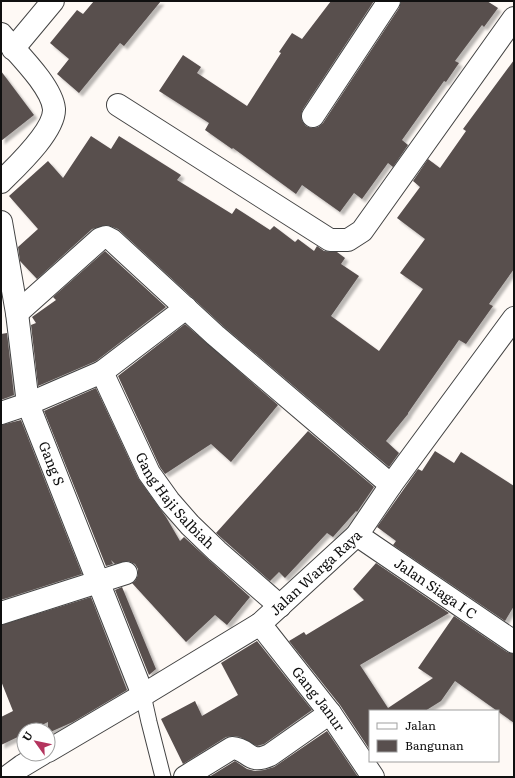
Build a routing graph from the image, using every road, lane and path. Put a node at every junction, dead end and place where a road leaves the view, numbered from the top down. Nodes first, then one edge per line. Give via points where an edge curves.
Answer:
1 (53, 1) edge
2 (389, 1) edge
3 (514, 18) edge
4 (7, 42) edge
5 (118, 105) dead end
6 (313, 116) dead end
7 (1, 182) edge
8 (1, 222) edge
9 (186, 308) junction
10 (17, 313) junction
11 (514, 318) edge
12 (102, 372) junction
13 (28, 404) junction
14 (1, 413) edge
15 (391, 485) junction
16 (357, 535) junction
17 (126, 572) dead end
18 (98, 582) junction
19 (280, 606) junction
20 (1, 613) edge
21 (260, 624) junction
22 (512, 636) edge
23 (143, 695) junction
24 (330, 713) junction
25 (56, 746) edge
26 (33, 762) edge
27 (20, 773) edge
28 (163, 777) edge
29 (185, 777) edge
30 (373, 777) edge

1 - 4 street
2 - 6 street
3 - 5 street via 362,231 348,240 330,240
4 - 7 street via 42,82 54,110 42,137
8 - 10 street, Gang S
9 - 10 street via 106,237 100,239
9 - 12 street
9 - 15 street
10 - 13 street, Gang S
11 - 15 street, Jalan Warga Raya
12 - 13 street
12 - 19 street, Gang Haji Salbiah via 149,473 169,501 217,551
13 - 14 street
13 - 18 street, Gang S
15 - 16 street, Jalan Warga Raya
16 - 19 street, Jalan Warga Raya
16 - 22 street, Jalan Siaga I C
17 - 18 street
18 - 20 street
18 - 23 street, Gang S
19 - 21 street, Jalan Warga Raya
21 - 23 street, Jalan Warga Raya
21 - 24 street, Gang Janur
23 - 25 street, Jalan Warga Raya
23 - 28 lane
24 - 29 street via 270,755 257,759 232,748
24 - 30 street, Gang Janur
26 - 27 street

